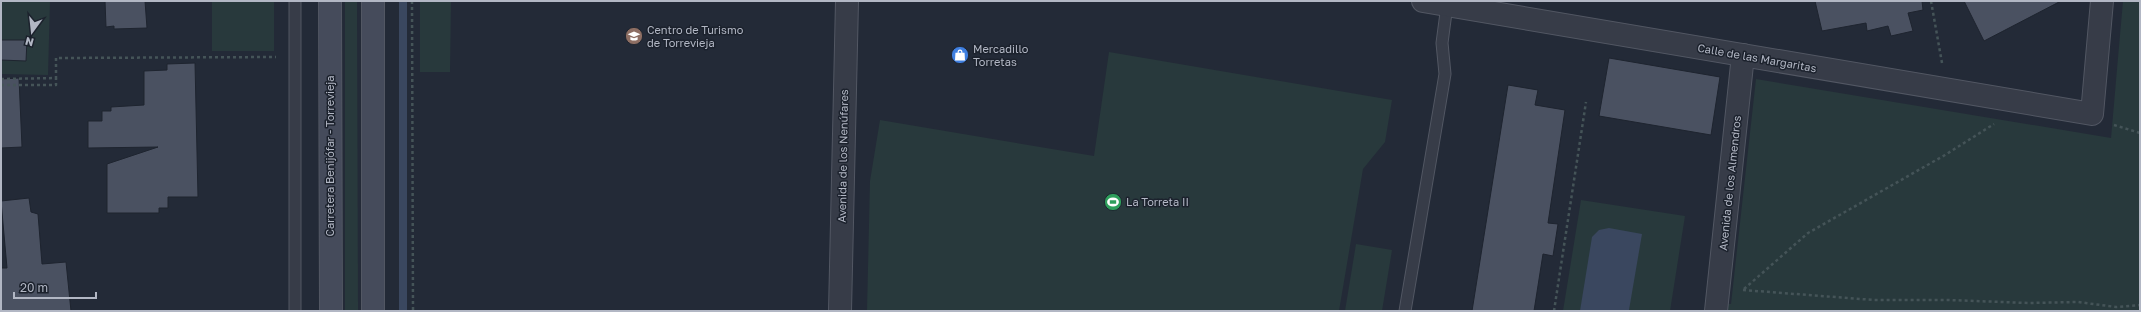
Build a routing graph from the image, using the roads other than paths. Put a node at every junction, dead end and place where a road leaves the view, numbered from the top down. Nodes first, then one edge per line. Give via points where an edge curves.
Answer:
1 (295, 1) edge
2 (330, 1) edge
3 (373, 1) edge
4 (847, 1) edge
5 (1423, 1) edge
6 (2102, 1) edge
7 (1447, 5) junction
8 (1743, 55) junction
9 (295, 311) edge
10 (331, 311) edge
11 (373, 311) edge
12 (840, 311) edge
13 (1405, 311) edge
14 (1716, 311) edge

1 - 9 lane
2 - 10 main road, Carretera Benijófar - Torrevieja
3 - 11 main road
4 - 12 street, Avenida de los Nenúfares
5 - 7 street, Calle de las Margaritas
6 - 8 street, Calle de las Margaritas via 2092,114
7 - 8 street, Calle de las Margaritas
7 - 13 lane via 1442,43 1445,74
8 - 14 street, Avenida de los Almendros

